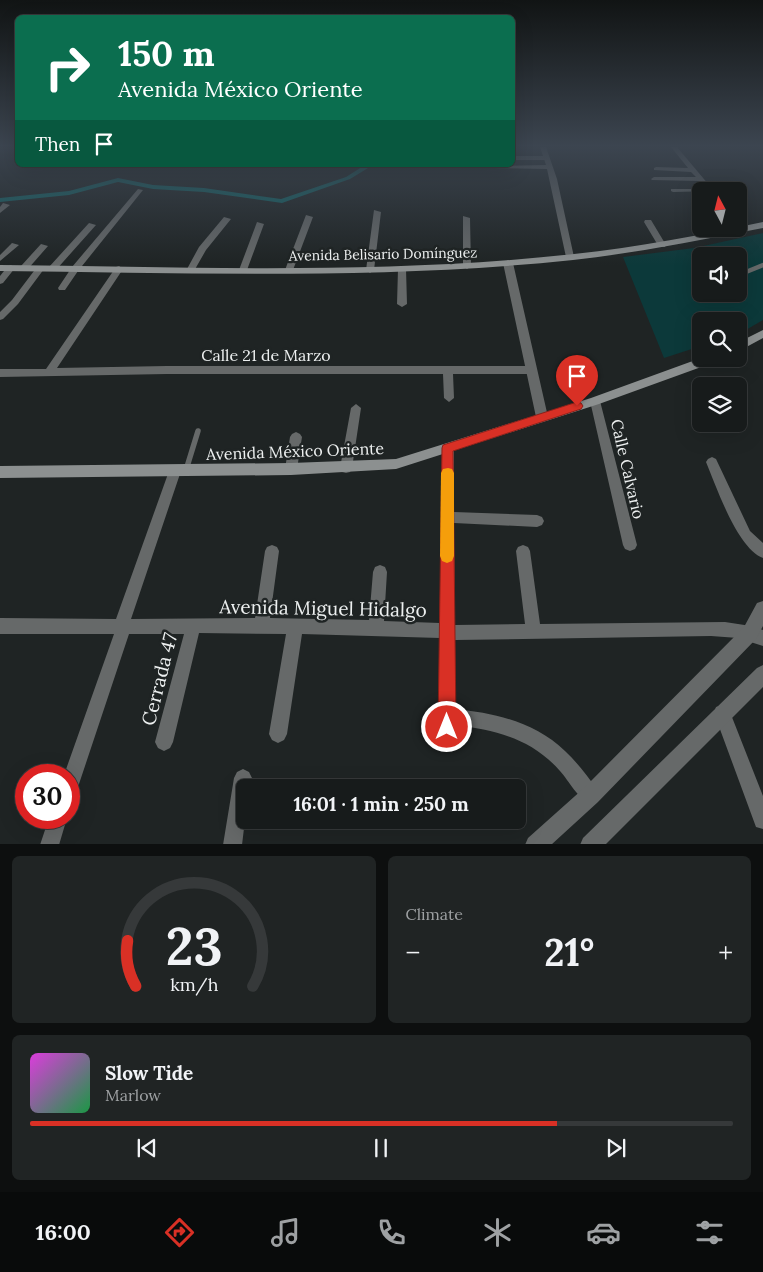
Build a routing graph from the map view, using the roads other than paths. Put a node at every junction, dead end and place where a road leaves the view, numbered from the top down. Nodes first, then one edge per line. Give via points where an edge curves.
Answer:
1 (556, 186) edge
2 (140, 190) dead end
3 (673, 190) dead end
4 (692, 190) edge
5 (6, 205) dead end
6 (0, 211) edge
7 (377, 212) dead end
8 (309, 217) dead end
9 (466, 218) dead end
10 (227, 219) dead end
11 (648, 222) dead end
12 (260, 224) dead end
13 (92, 225) dead end
14 (763, 225) edge
15 (748, 226) edge
16 (692, 238) edge
17 (15, 245) dead end
18 (662, 245) junction
19 (44, 246) dead end
20 (570, 257) junction
21 (0, 259) edge
22 (508, 263) junction
23 (467, 266) junction
24 (763, 266) edge
25 (0, 268) edge
26 (11, 268) junction
27 (24, 268) junction
28 (40, 268) junction
29 (52, 269) junction
30 (75, 269) junction
31 (119, 269) junction
32 (190, 269) junction
33 (402, 269) junction
34 (243, 270) junction
35 (290, 270) junction
36 (370, 270) junction
37 (747, 272) edge
38 (0, 281) edge
39 (62, 288) dead end
40 (402, 304) dead end
41 (0, 317) edge
42 (763, 333) edge
43 (747, 342) edge
44 (692, 366) edge
45 (448, 370) junction
46 (531, 370) junction
47 (49, 372) junction
48 (0, 373) edge
49 (449, 398) dead end
50 (595, 400) junction
51 (356, 408) dead end
52 (542, 417) junction
53 (198, 431) dead end
54 (296, 437) dead end
55 (448, 448) junction
56 (712, 462) dead end
57 (346, 468) junction
58 (291, 469) junction
59 (180, 471) junction
60 (0, 472) edge
61 (448, 517) junction
62 (537, 521) dead end
63 (630, 545) dead end
64 (272, 551) dead end
65 (523, 551) dead end
66 (763, 552) edge
67 (380, 572) dead end
68 (763, 609) edge
69 (0, 626) edge
70 (193, 626) junction
71 (261, 626) junction
72 (295, 627) junction
73 (376, 627) junction
74 (122, 628) junction
75 (446, 631) junction
76 (533, 631) junction
77 (757, 636) edge
78 (763, 674) edge
79 (722, 713) junction
80 (447, 716) junction
81 (278, 734) dead end
82 (447, 737) dead end
83 (164, 742) dead end
84 (77, 764) edge
85 (243, 778) dead end
86 (591, 795) junction
87 (763, 820) edge
88 (54, 829) edge
89 (49, 844) edge
90 (232, 844) edge
91 (535, 844) edge
92 (590, 844) edge

1 - 20 street
2 - 30 street
3 - 4 street
5 - 6 street
7 - 36 street
8 - 35 street
9 - 23 street
10 - 32 street
11 - 18 street
12 - 34 street
13 - 29 street
14 - 15 main road, Avenida Belisario Domínguez
16 - 18 main road, Avenida Belisario Domínguez
17 - 21 street
18 - 20 main road, Avenida Belisario Domínguez
19 - 27 street
20 - 22 main road, Avenida Belisario Domínguez
22 - 23 main road, Avenida Belisario Domínguez
22 - 46 street
23 - 33 main road, Avenida Belisario Domínguez
24 - 37 lane
25 - 26 main road, Avenida Belisario Domínguez
26 - 27 main road, Avenida Belisario Domínguez
26 - 38 street
27 - 28 main road, Avenida Belisario Domínguez
28 - 29 main road, Avenida Belisario Domínguez
28 - 41 street
29 - 30 main road, Avenida Belisario Domínguez
30 - 31 main road, Avenida Belisario Domínguez
30 - 39 street
31 - 32 main road, Avenida Belisario Domínguez
31 - 47 street
32 - 34 main road, Avenida Belisario Domínguez
33 - 36 main road, Avenida Belisario Domínguez
33 - 40 street
34 - 35 main road, Avenida Belisario Domínguez
35 - 36 main road, Avenida Belisario Domínguez
42 - 43 main road
44 - 50 main road, Avenida México Oriente
45 - 46 street, Calle 21 de Marzo
45 - 47 street, Calle 21 de Marzo
45 - 49 street
46 - 52 street
47 - 48 street, Calle 21 de Marzo
50 - 52 main road, Avenida México Oriente
50 - 63 street, Calle Calvario
51 - 57 street
52 - 55 main road, Avenida México Oriente
53 - 59 lane
54 - 58 street
55 - 57 main road, Avenida México Oriente via 396,464
55 - 61 street
56 - 66 street via 745,535
57 - 58 main road, Avenida México Oriente
58 - 59 main road, Avenida México Oriente
59 - 60 main road, Avenida México Oriente
59 - 74 street via 124,614
61 - 62 street
61 - 75 street
64 - 71 street
65 - 76 street
67 - 73 street
68 - 77 street
69 - 74 street, Avenida Miguel Hidalgo
70 - 71 street, Avenida Miguel Hidalgo
70 - 74 street, Avenida Miguel Hidalgo
70 - 83 street, Cerrada 47
71 - 72 street, Avenida Miguel Hidalgo
72 - 73 street, Avenida Miguel Hidalgo
72 - 81 street
73 - 75 street, Avenida Miguel Hidalgo
74 - 84 street
75 - 76 street, Avenida Miguel Hidalgo via 456,634
75 - 80 street
76 - 77 street, Avenida Miguel Hidalgo via 719,630
77 - 86 street
78 - 79 street
79 - 87 street
79 - 92 street
80 - 82 street
80 - 86 street via 488,720 518,730 553,751
85 - 90 street
86 - 91 street
88 - 89 street

